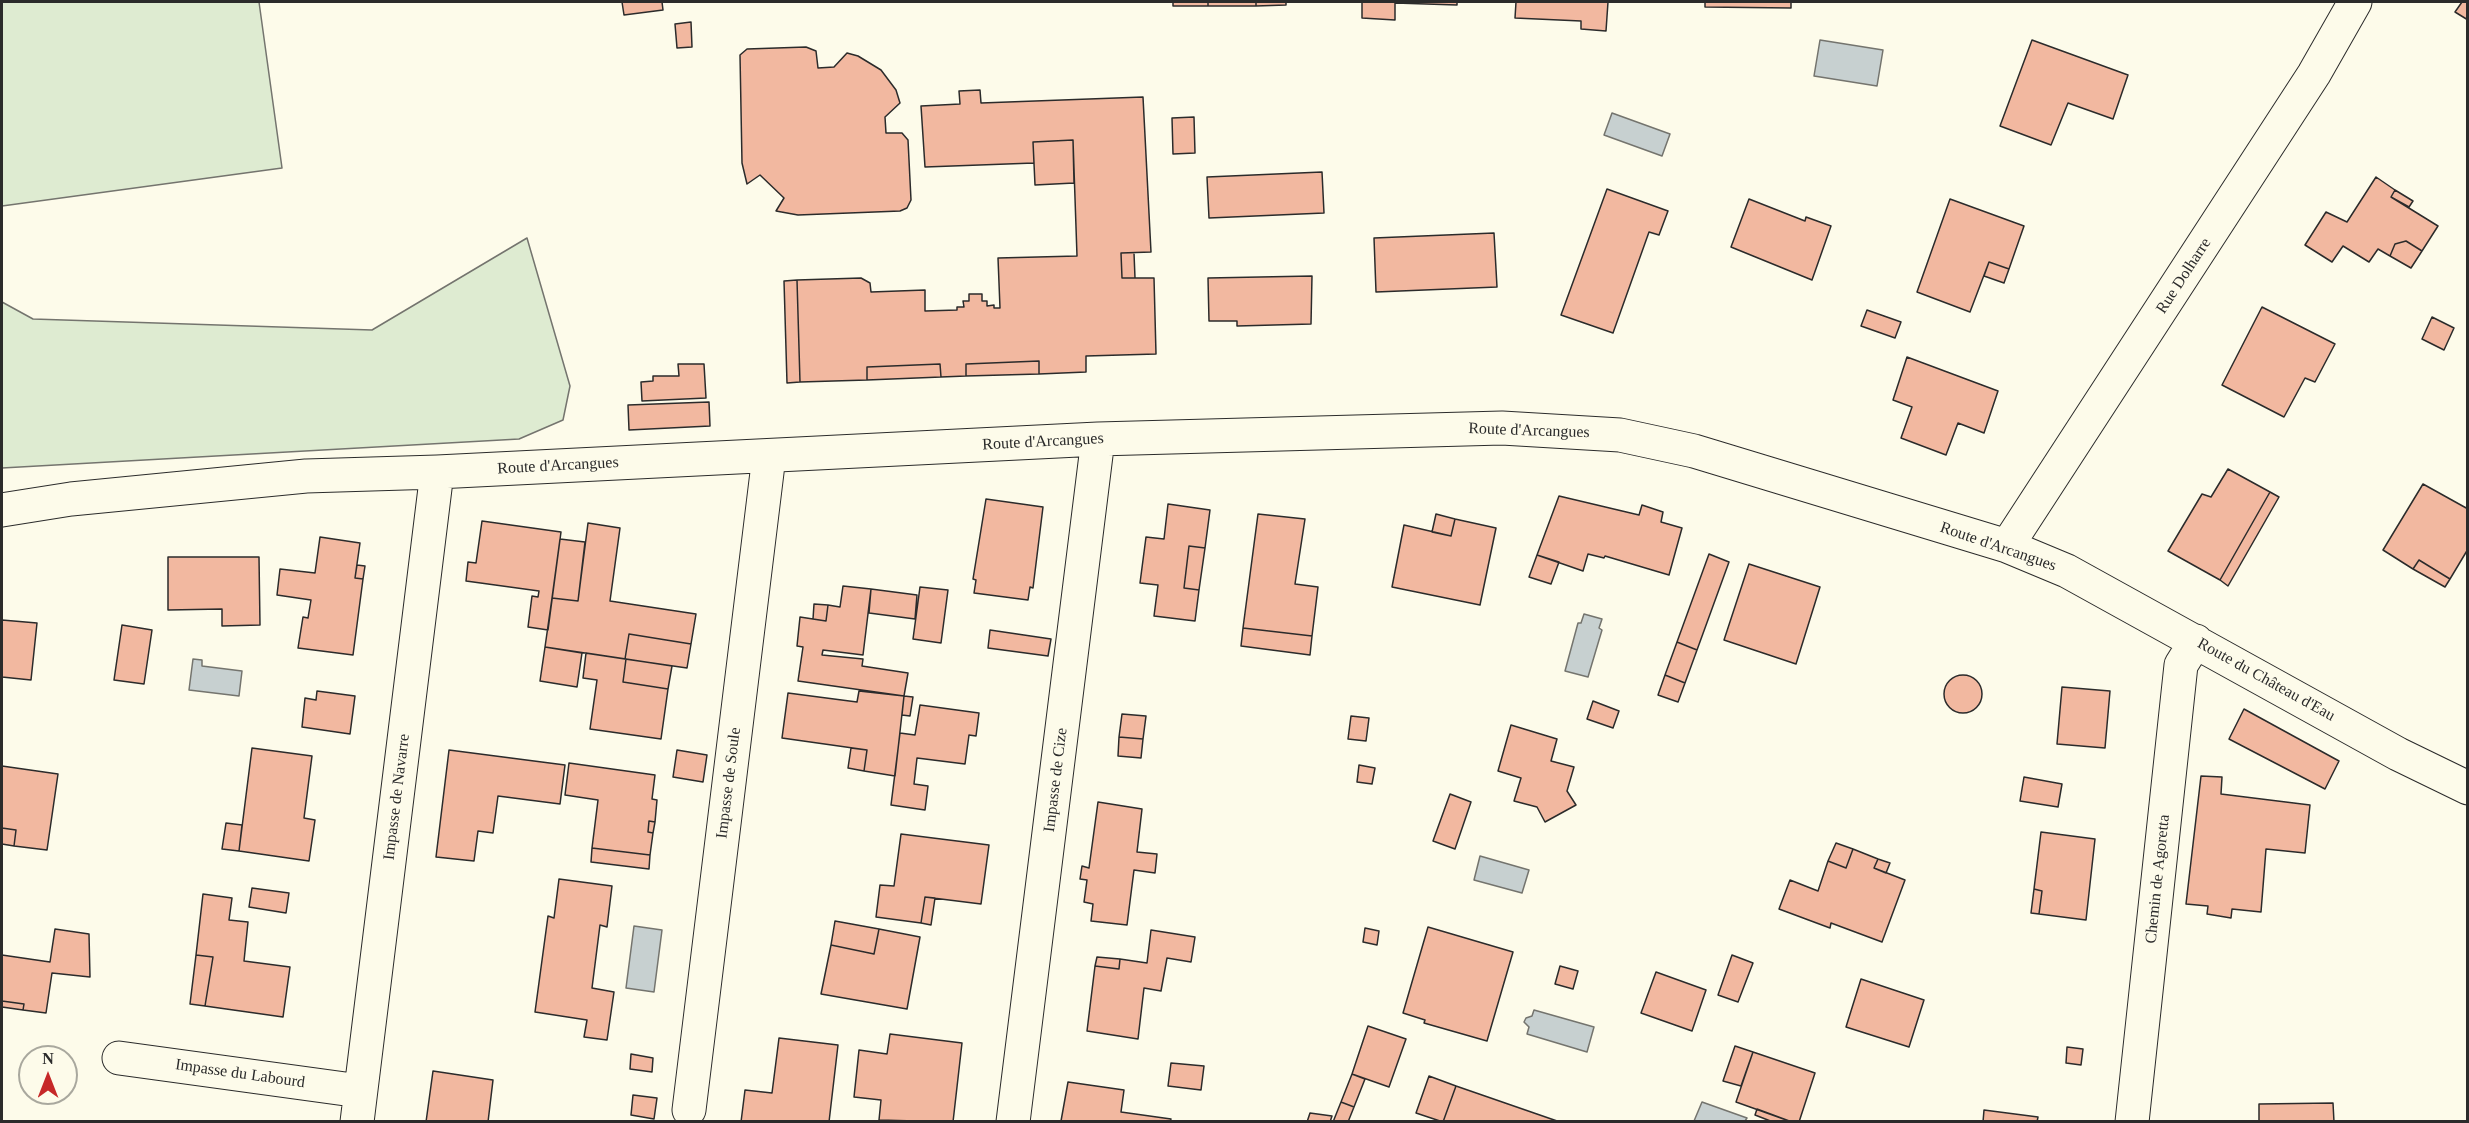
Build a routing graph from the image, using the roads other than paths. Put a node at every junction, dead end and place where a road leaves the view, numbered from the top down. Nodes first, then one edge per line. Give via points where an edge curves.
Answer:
1 (2355, 2) edge
2 (1098, 439) junction
3 (769, 456) junction
4 (437, 472) junction
5 (2, 510) edge
6 (2007, 546) junction
7 (2067, 571) joint
8 (2196, 641) junction
9 (2468, 788) edge
10 (119, 1058) dead end
11 (359, 1106) edge
12 (689, 1110) dead end
13 (1013, 1122) edge
14 (2132, 1122) edge

1 - 6 street, Rue Dolharre via 2314,74
2 - 3 street, Route d'Arcangues
2 - 6 street, Route d'Arcangues via 1502,428 1620,435 1694,451
2 - 13 street, Impasse de Cize
3 - 4 street, Route d'Arcangues
3 - 12 street, Impasse de Soule
4 - 5 street, Route d'Arcangues via 306,476 71,499
4 - 11 street, Impasse de Navarre
6 - 7 street, Route d'Arcangues
7 - 8 street, Route du Château d'Eau
8 - 9 street, Route du Château d'Eau via 2398,754
8 - 14 street, Chemin de Agoretta via 2181,665
10 - 11 street, Impasse du Labourd

